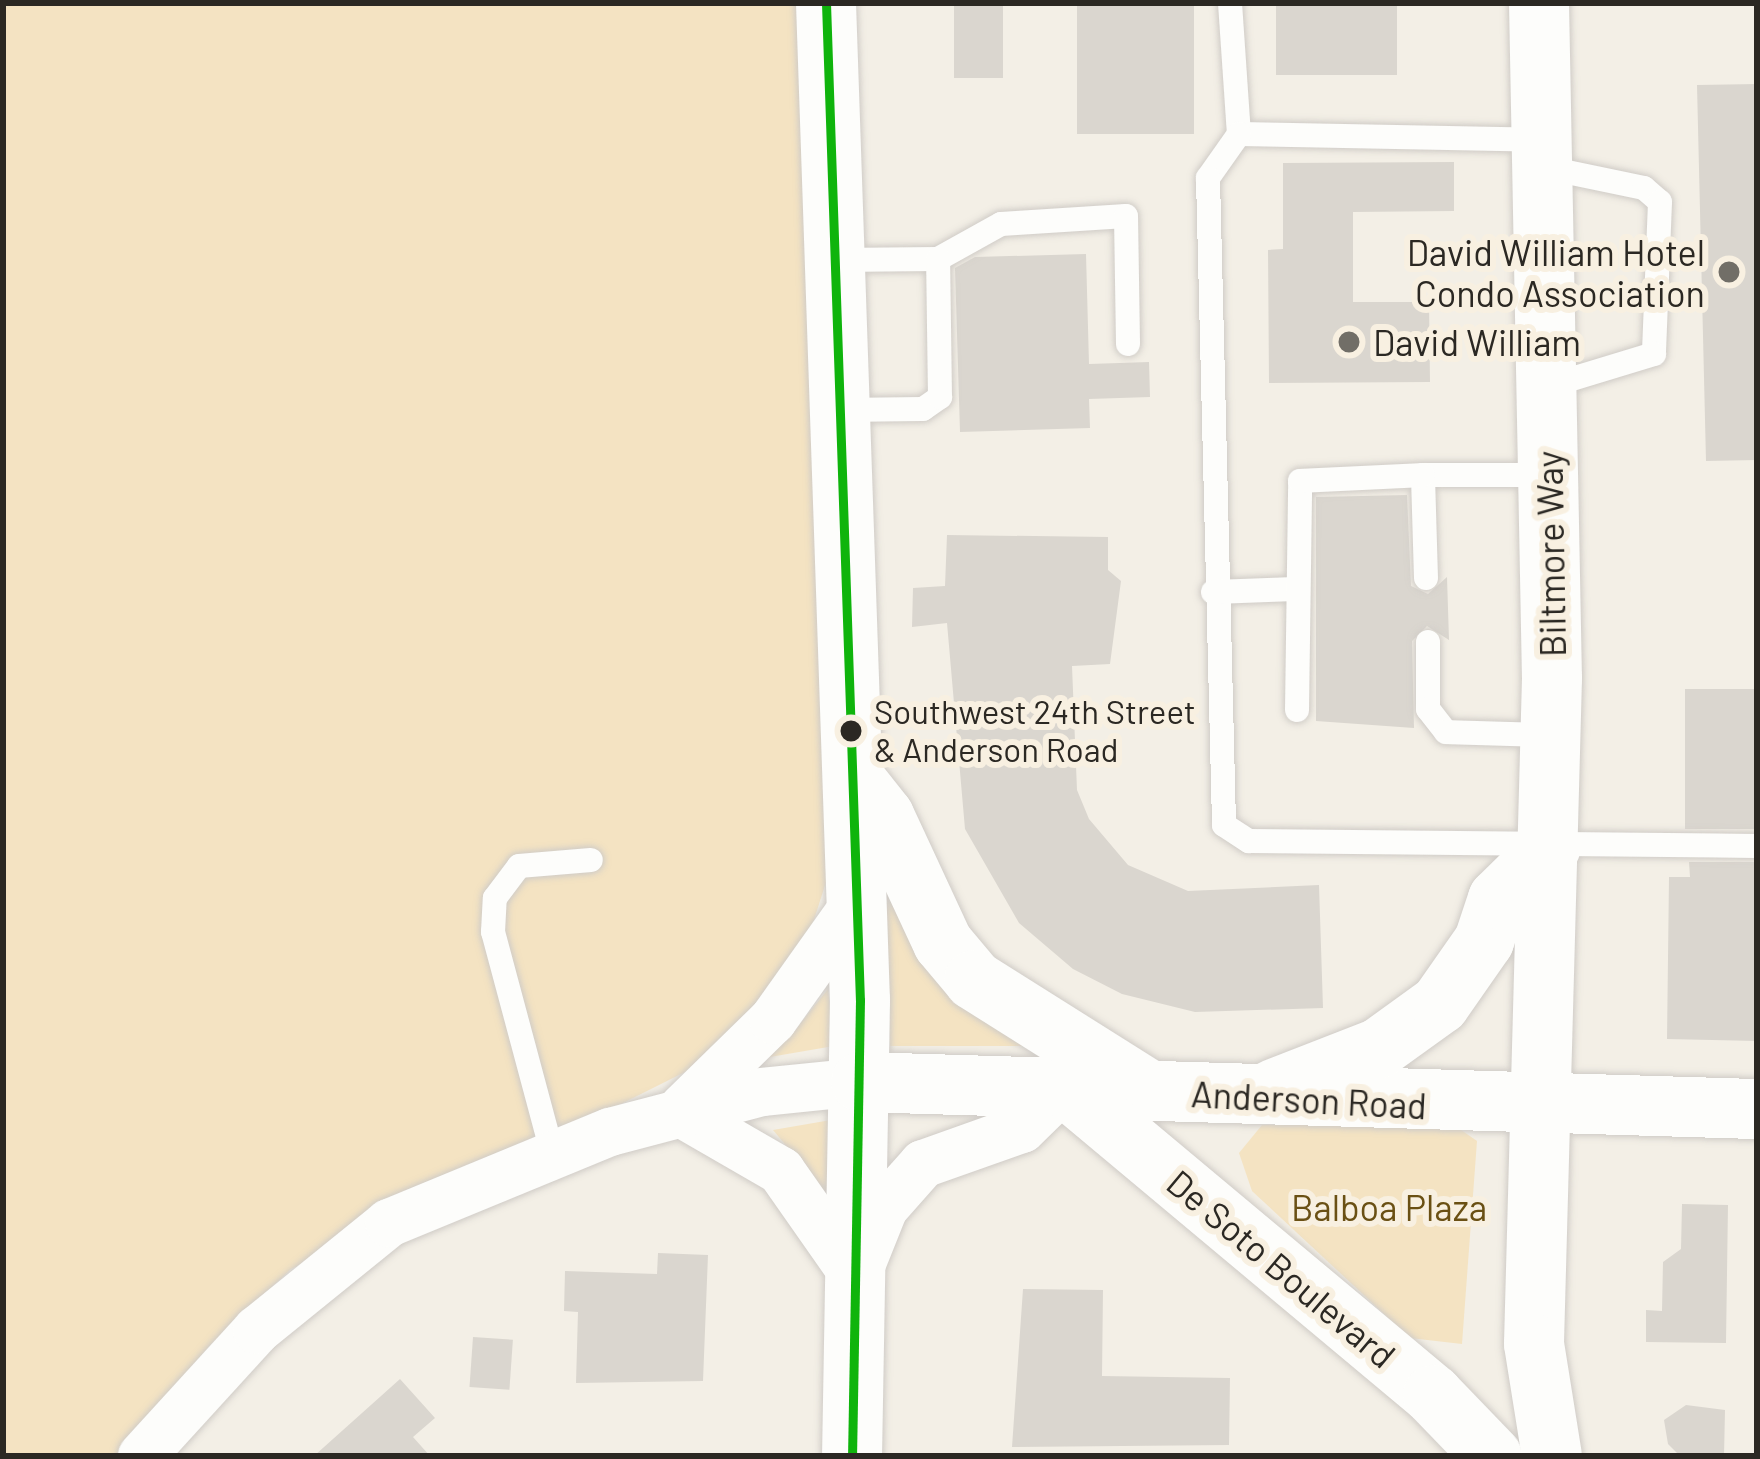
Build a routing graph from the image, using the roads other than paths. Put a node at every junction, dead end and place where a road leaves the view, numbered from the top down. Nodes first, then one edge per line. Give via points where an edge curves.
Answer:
1 (826, 3) edge
2 (1230, 3) edge
3 (1540, 3) edge
4 (1238, 134) junction
5 (1542, 154) junction
6 (938, 259) junction
7 (835, 260) junction
8 (1129, 344) dead end
9 (1547, 387) junction
10 (840, 410) junction
11 (1424, 475) junction
12 (1548, 475) junction
13 (1426, 578) dead end
14 (1296, 590) junction
15 (1213, 592) junction
16 (1428, 642) dead end
17 (1297, 710) dead end
18 (1552, 736) junction
19 (853, 778) junction
20 (1757, 846) edge
21 (1551, 847) junction
22 (591, 860) dead end
23 (857, 902) junction
24 (861, 1082) junction
25 (1065, 1087) junction
26 (1152, 1092) junction
27 (1252, 1097) junction
28 (1544, 1105) junction
29 (1757, 1109) edge
30 (679, 1112) junction
31 (552, 1152) junction
32 (856, 1278) junction
33 (156, 1448) edge
34 (852, 1456) edge
35 (1492, 1456) edge
36 (1552, 1456) edge

1 - 7 street
2 - 4 lane
3 - 5 street, Biltmore Way
4 - 5 lane
4 - 15 lane via 1208,178
5 - 9 street, Biltmore Way
5 - 9 lane via 1644,188 1660,202 1654,355
6 - 7 lane
6 - 8 lane via 1000,224 1126,216
6 - 10 lane via 940,397 923,409
7 - 10 street
9 - 12 street, Biltmore Way
10 - 19 street
11 - 12 lane
11 - 13 lane
11 - 14 lane via 1300,481
12 - 18 street, Biltmore Way
14 - 15 lane
14 - 17 lane
15 - 21 lane via 1224,825 1249,841
16 - 18 lane via 1428,709 1446,732
18 - 21 street, Biltmore Way
19 - 23 street
19 - 26 street via 884,816 943,943 974,980
20 - 21 lane
21 - 27 street via 1498,899 1458,985 1419,1022 1379,1048
21 - 28 street, Biltmore Way
22 - 31 lane via 519,866 495,898 493,932
23 - 24 street
23 - 30 street via 773,1020
24 - 25 street, Anderson Road
24 - 30 street
24 - 32 street
25 - 26 street, Anderson Road
25 - 32 street via 1022,1129 951,1148 900,1185
25 - 35 street, De Soto Boulevard via 1433,1395
26 - 27 street, Anderson Road
27 - 28 street, Anderson Road
28 - 29 street, Anderson Road
28 - 36 street, Biltmore Way via 1534,1345
30 - 31 street
30 - 32 street via 781,1171
31 - 33 street via 426,1204 355,1247 257,1330
32 - 34 street

